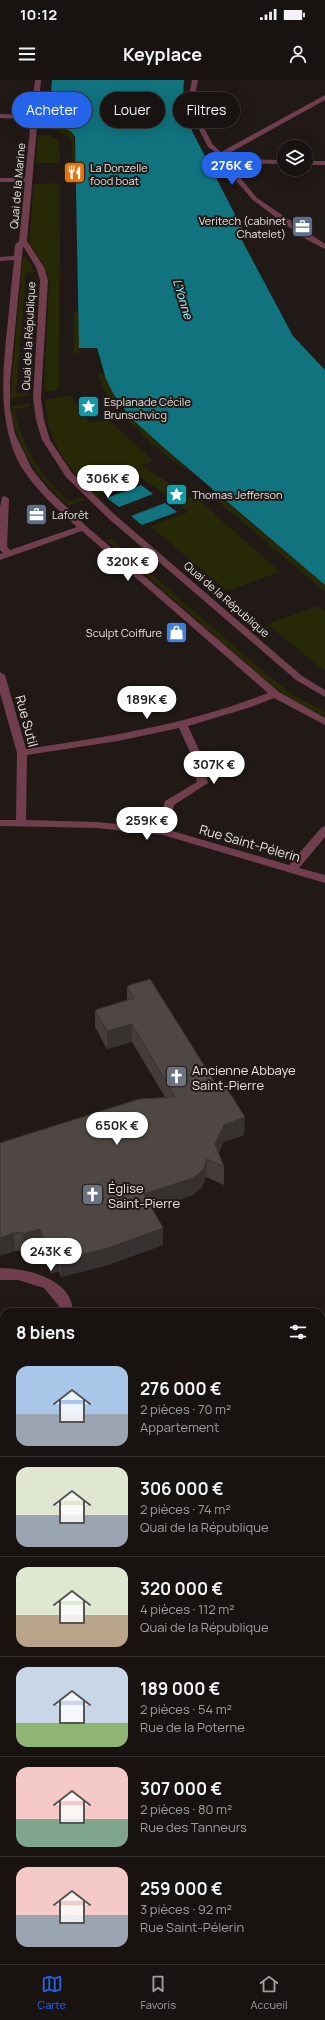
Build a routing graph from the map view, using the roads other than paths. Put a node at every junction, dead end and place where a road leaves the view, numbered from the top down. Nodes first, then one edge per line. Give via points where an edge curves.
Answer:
1 (38, 80) edge
2 (195, 80) edge
3 (37, 92) edge
4 (325, 96) edge
5 (0, 116) edge
6 (12, 116) edge
7 (33, 128) edge
8 (222, 158) junction
9 (277, 162) edge
10 (313, 163) edge
11 (325, 163) edge
12 (0, 180) edge
13 (29, 180) junction
14 (23, 241) junction
15 (325, 247) edge
16 (18, 258) junction
17 (0, 259) edge
18 (6, 389) joint
19 (2, 404) edge
20 (5, 499) dead end
21 (83, 528) junction
22 (4, 555) edge
23 (0, 675) edge
24 (275, 694) junction
25 (325, 694) edge
26 (325, 722) edge
27 (182, 724) junction
28 (22, 753) junction
29 (0, 823) edge
30 (21, 823) junction
31 (325, 830) edge
32 (163, 832) junction
33 (291, 870) junction
34 (325, 879) edge
35 (0, 1274) edge
36 (66, 1308) edge

1 - 3 street, Quai de la Marine
2 - 8 street via 191,100 194,114 210,146
4 - 8 street
5 - 6 street
7 - 13 street, Quai de la Marine
8 - 9 street
8 - 15 street via 255,199
10 - 11 street
12 - 13 street
13 - 14 street, Quai de la Marine
14 - 16 street, Quai de la Marine via 19,245
14 - 25 street, Quai de la République via 40,267 44,280 37,405 46,440 55,456 82,490 111,516 299,678
16 - 17 street
16 - 18 street, Quai de la Marine
18 - 19 street, Quai de la République
19 - 21 street, Quai de la République via 9,430 23,462 54,502
20 - 22 street via 2,547
21 - 22 street
21 - 24 street, Quai de la République
23 - 28 street, Rue Sutil
24 - 26 street, Quai de la République
24 - 27 street via 254,703
27 - 28 street
27 - 32 street via 195,752 203,783 169,803
28 - 30 street, Rue Sutil
29 - 30 street, Rue Saint-Pélerin
30 - 32 street, Rue Saint-Pélerin via 104,826
31 - 33 street
32 - 33 street, Rue Saint-Pélerin
33 - 34 street, Rue Saint-Pélerin
35 - 36 street via 18,1274 49,1284 66,1304

